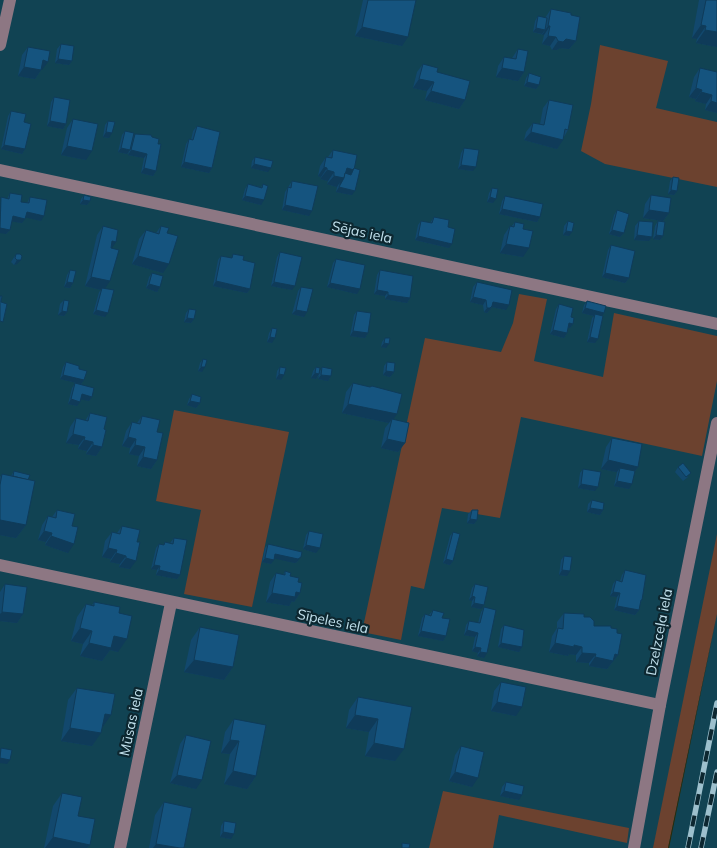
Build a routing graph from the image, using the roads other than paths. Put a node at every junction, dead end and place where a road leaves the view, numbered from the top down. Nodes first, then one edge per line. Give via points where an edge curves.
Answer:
1 (10, 0) edge
2 (0, 45) edge
3 (0, 170) edge
4 (717, 324) edge
5 (717, 423) edge
6 (0, 565) edge
7 (171, 602) junction
8 (660, 705) junction
9 (120, 848) edge
10 (634, 848) edge

1 - 2 street
3 - 4 street, Sējas iela
5 - 8 street, Dzelzceļa iela
6 - 7 street, Sīpeles iela
7 - 8 street, Sīpeles iela
7 - 9 street, Mūsas iela
8 - 10 street, Dzelzceļa iela

